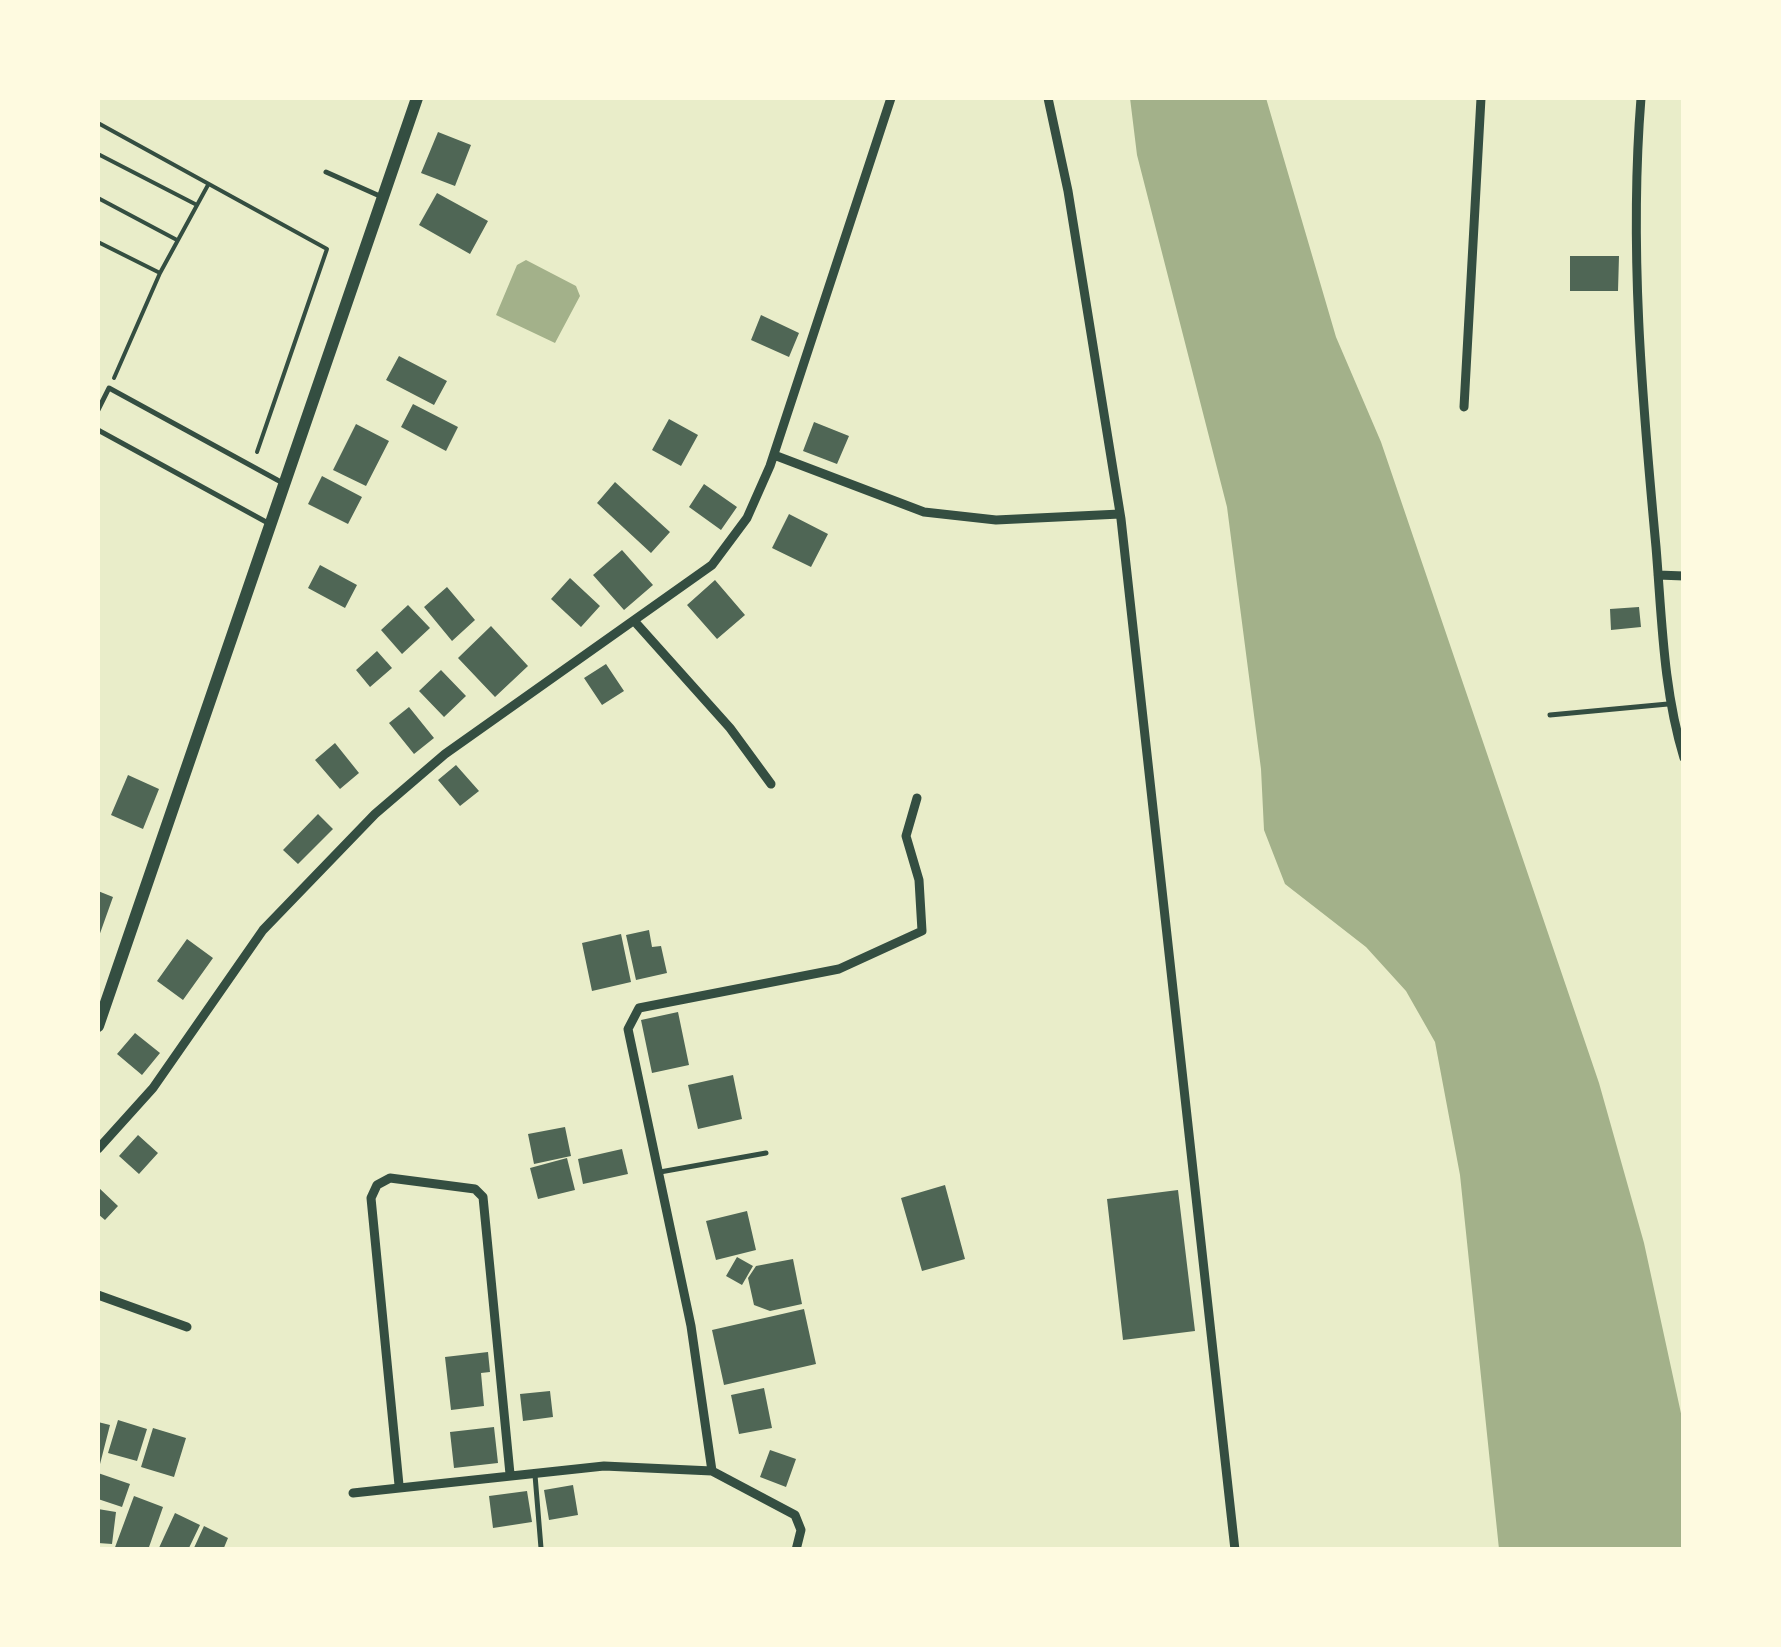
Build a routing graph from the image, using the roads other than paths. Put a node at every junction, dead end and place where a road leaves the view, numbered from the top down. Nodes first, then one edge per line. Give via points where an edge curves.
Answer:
1 (418, 98) edge
2 (891, 98) edge
3 (1048, 98) edge
4 (1480, 98) edge
5 (1641, 98) edge
6 (326, 172) dead end
7 (382, 197) junction
8 (1464, 407) dead end
9 (98, 410) edge
10 (98, 430) edge
11 (774, 455) junction
12 (281, 482) junction
13 (1120, 514) junction
14 (268, 522) junction
15 (1658, 575) junction
16 (1684, 576) edge
17 (636, 623) junction
18 (1668, 704) junction
19 (1550, 715) dead end
20 (1684, 758) edge
21 (771, 784) dead end
22 (917, 798) dead end
23 (98, 1026) edge
24 (98, 1149) edge
25 (766, 1153) dead end
26 (658, 1172) junction
27 (98, 1295) edge
28 (187, 1327) dead end
29 (712, 1471) junction
30 (535, 1472) junction
31 (510, 1474) junction
32 (398, 1485) junction
33 (352, 1493) dead end
34 (541, 1548) edge
35 (796, 1550) edge
36 (1235, 1550) edge

1 - 7 main road
2 - 11 street
3 - 13 street
4 - 8 street
5 - 15 street via 1637,296
6 - 7 lane
7 - 12 main road
9 - 12 lane via 109,388
10 - 14 lane
11 - 13 street via 924,512 996,520
11 - 17 street via 747,518 712,565
12 - 14 main road
13 - 36 street
14 - 23 main road
15 - 16 street
15 - 18 street
17 - 21 street
17 - 24 street via 445,754 375,814 263,930 153,1088
18 - 19 lane
18 - 20 street
22 - 26 street via 906,836 919,880 922,930 839,969 639,1008 628,1029
25 - 26 lane
26 - 29 street via 691,1326
27 - 28 street
29 - 30 street via 604,1466
29 - 35 street via 795,1516 801,1530
30 - 31 street
30 - 34 lane
31 - 32 street
31 - 32 street via 483,1197 475,1190 390,1178 371,1198
32 - 33 street

